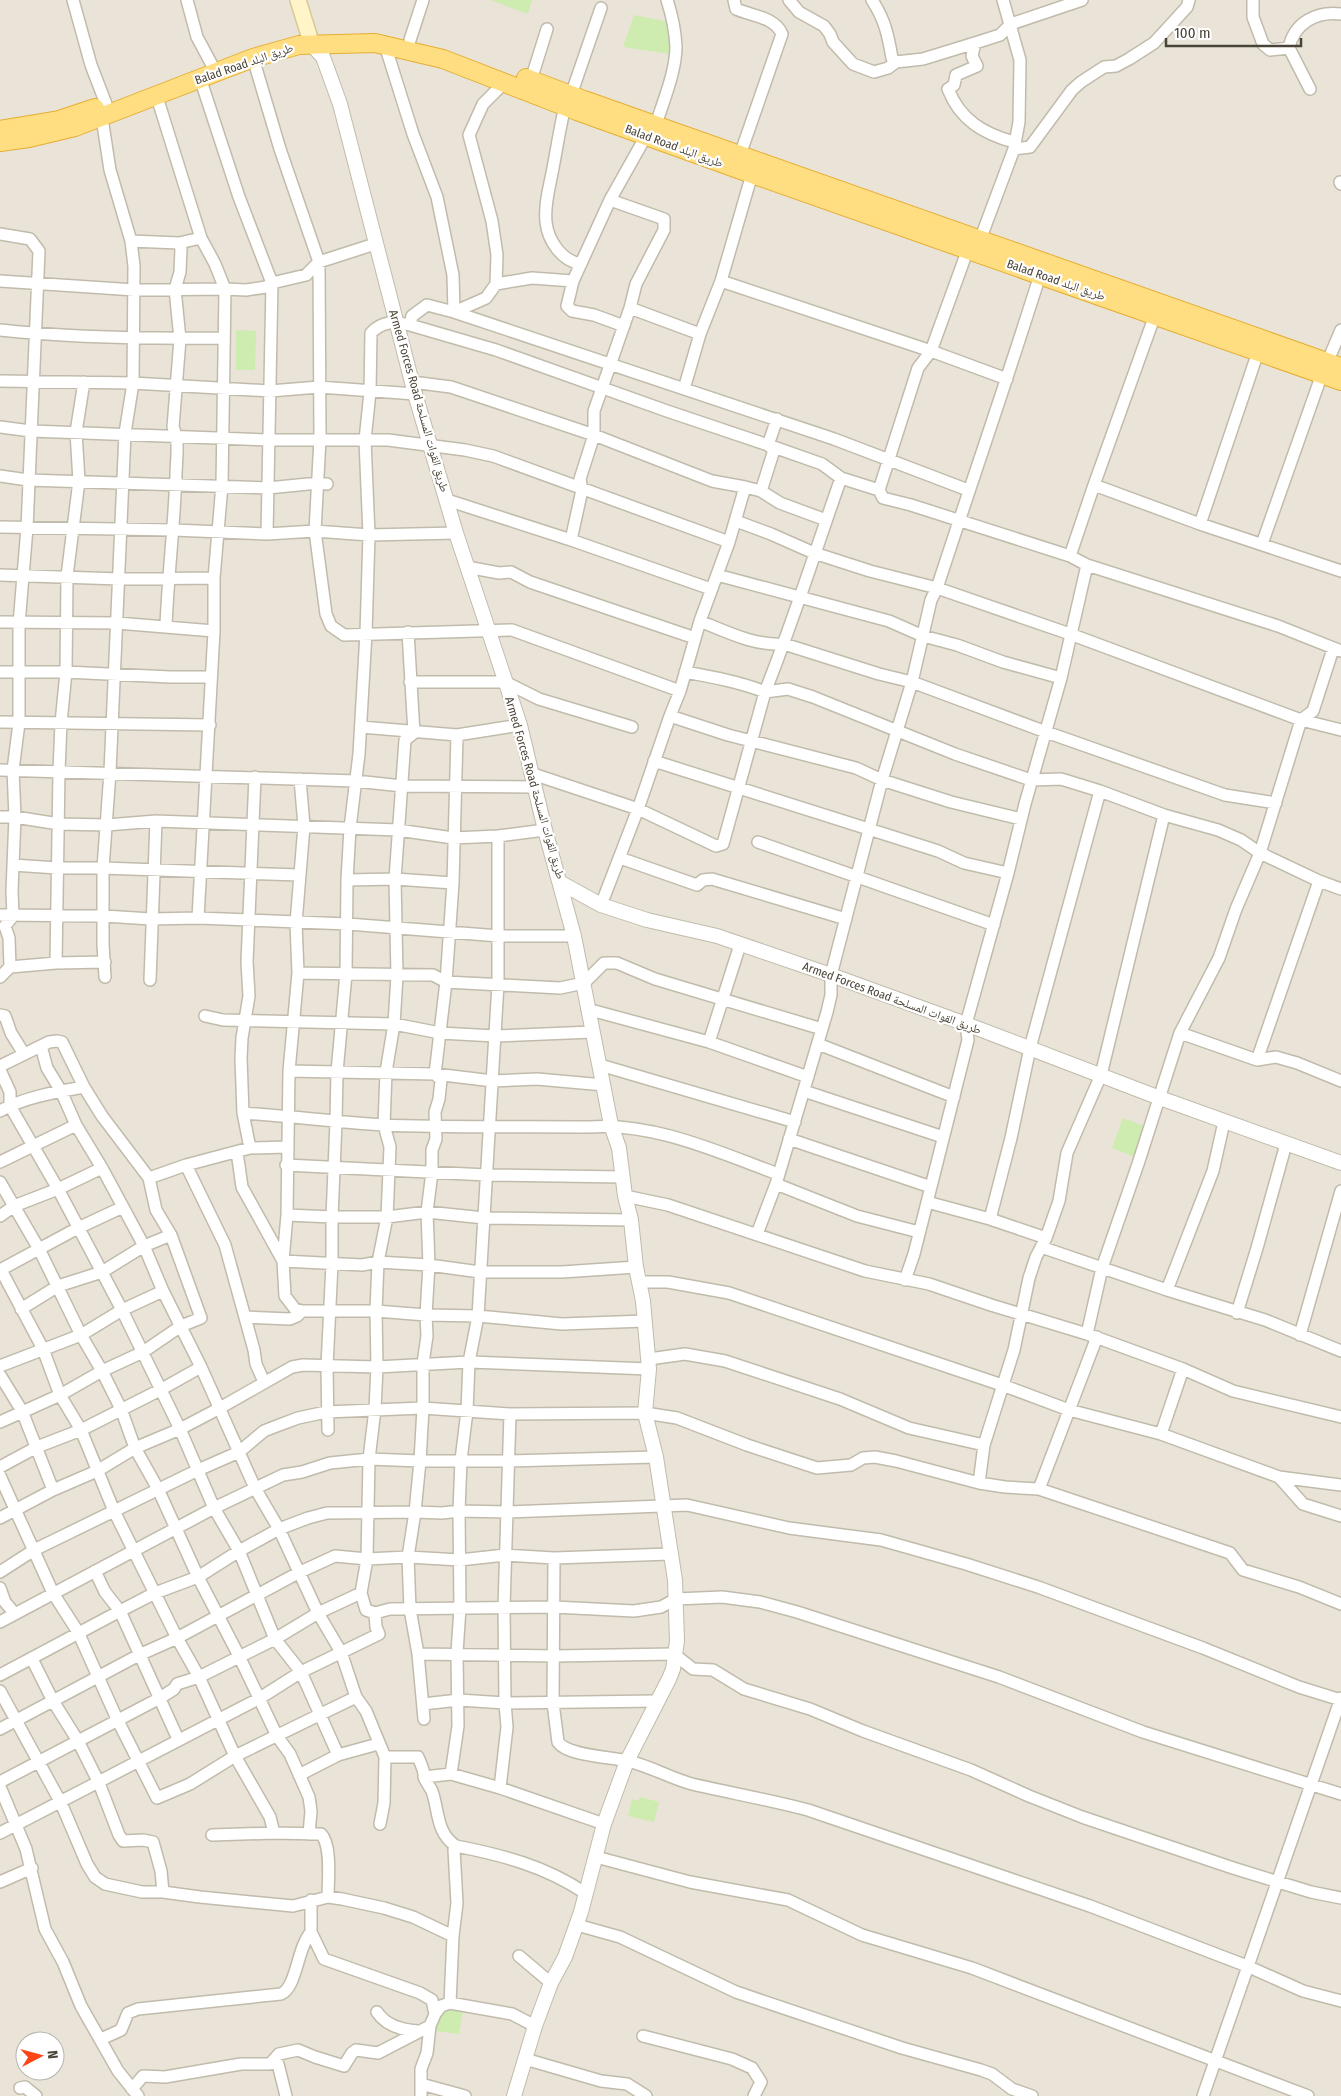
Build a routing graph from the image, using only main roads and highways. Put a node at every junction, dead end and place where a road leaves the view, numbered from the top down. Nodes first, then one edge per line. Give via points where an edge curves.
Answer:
1 (298, 0) edge
2 (308, 0) edge
3 (316, 43) junction
4 (568, 101) junction
5 (104, 111) junction
6 (1, 131) edge
7 (651, 131) junction
8 (974, 245) junction
9 (1330, 368) edge
10 (1341, 381) edge

1 - 3 main road
2 - 3 main road
3 - 4 highway, Balad Road طريق البلد via 385,45 443,59
3 - 4 highway, Balad Road طريق البلد via 375,34 410,40 482,60 531,80
3 - 5 highway, Balad Road طريق البلد via 253,58 157,96
3 - 5 highway, Balad Road طريق البلد via 297,35 252,49
4 - 7 highway, Balad Road طريق البلد
5 - 6 highway, Balad Road طريق البلد
7 - 8 highway, Balad Road طريق البلد via 752,174
7 - 8 highway, Balad Road طريق البلد via 740,155
8 - 9 highway, Balad Road طريق البلد
8 - 9 highway, Balad Road طريق البلد via 1040,275 1258,352
9 - 10 highway, Balad Road طريق البلد

